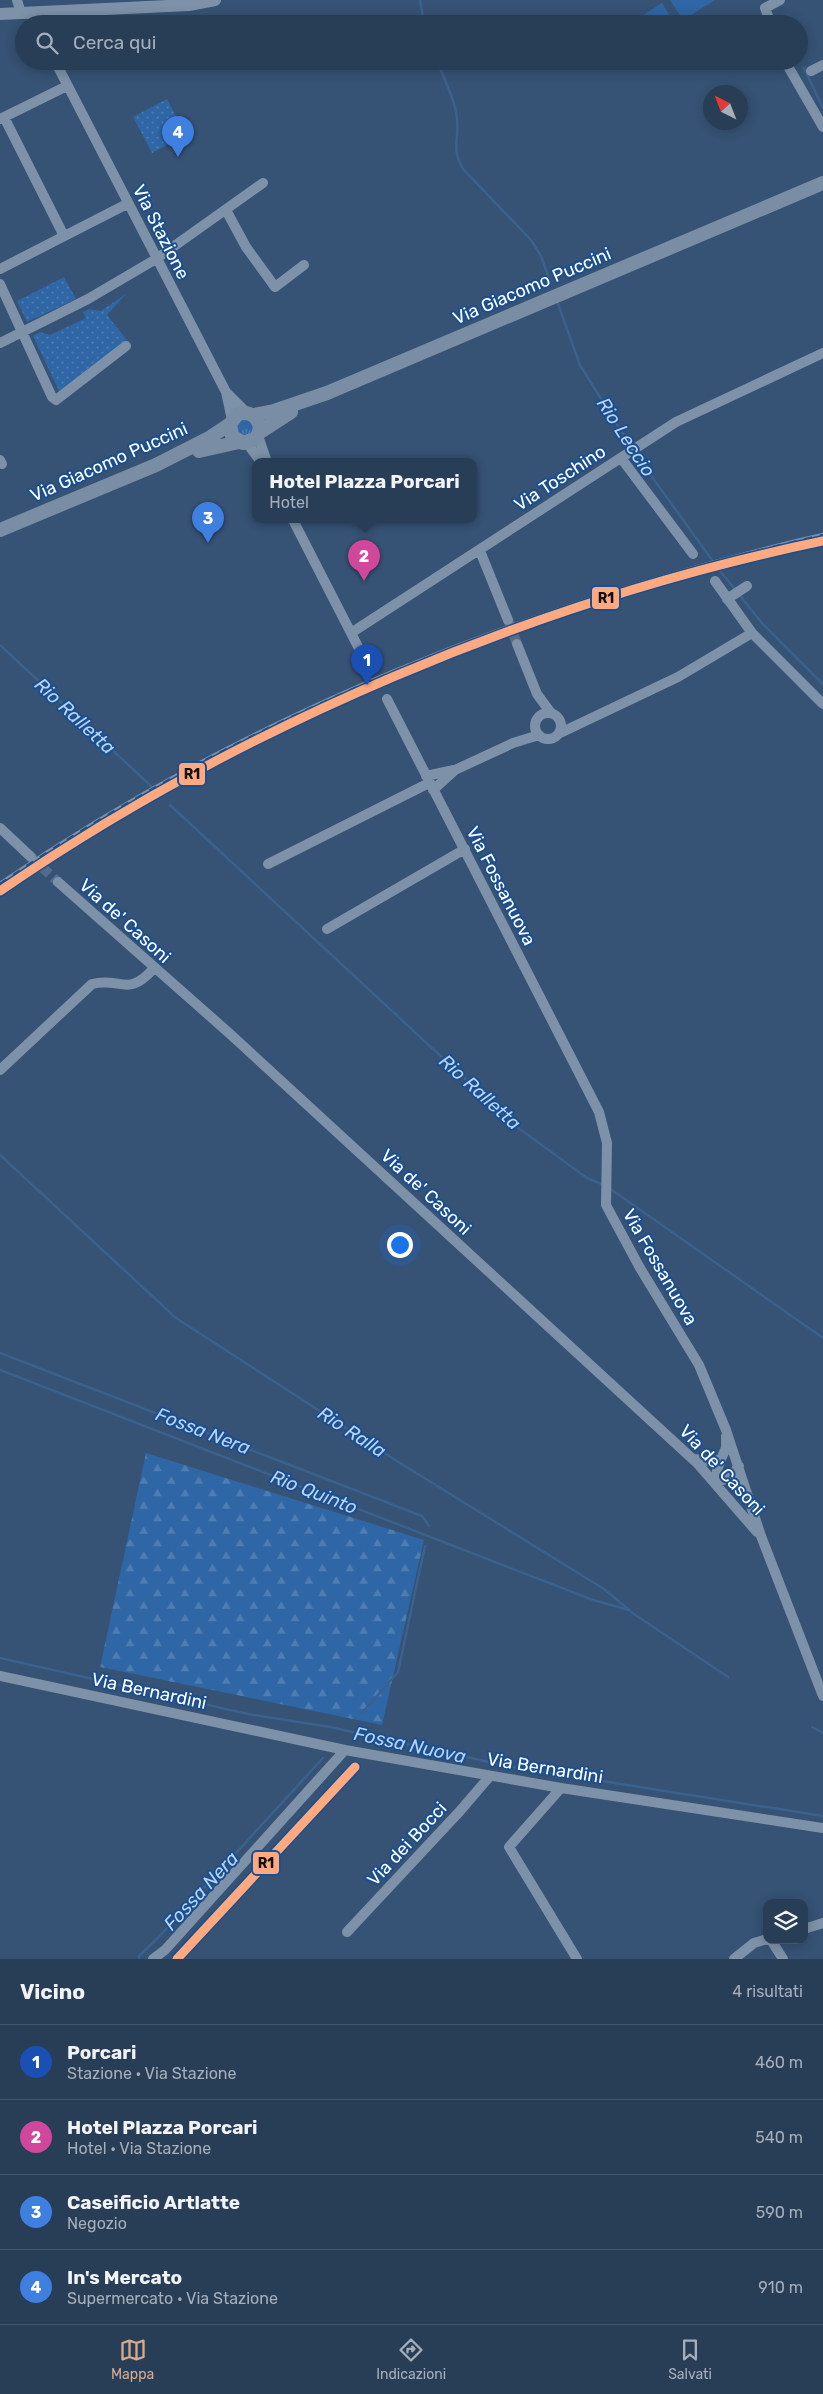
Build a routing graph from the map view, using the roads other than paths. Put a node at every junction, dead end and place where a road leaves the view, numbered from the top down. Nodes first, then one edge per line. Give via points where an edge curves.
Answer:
1 (17, 0) edge
2 (214, 0) edge
3 (780, 0) edge
4 (0, 14) edge
5 (28, 15) edge
6 (56, 15) edge
7 (768, 15) edge
8 (15, 16) edge
9 (823, 65) edge
10 (59, 70) edge
11 (790, 70) edge
12 (811, 70) dead end
13 (67, 86) junction
14 (2, 118) edge
15 (823, 127) edge
16 (263, 183) dead end
17 (823, 183) edge
18 (127, 204) junction
19 (226, 210) junction
20 (64, 236) junction
21 (156, 260) junction
22 (304, 265) dead end
23 (0, 268) edge
24 (0, 284) edge
25 (23, 332) junction
26 (0, 343) edge
27 (126, 346) dead end
28 (823, 353) edge
29 (226, 392) junction
30 (327, 393) junction
31 (250, 414) junction
32 (231, 422) junction
33 (251, 438) junction
34 (629, 452) junction
35 (259, 458) edge
36 (264, 458) edge
37 (156, 465) junction
38 (295, 523) edge
39 (0, 530) edge
40 (480, 551) junction
41 (693, 554) dead end
42 (715, 581) dead end
43 (744, 588) dead end
44 (727, 599) junction
45 (508, 620) tunnel mouth
46 (351, 633) junction
47 (752, 633) junction
48 (517, 644) tunnel mouth
49 (370, 670) dead end
50 (537, 694) junction
51 (388, 699) dead end
52 (823, 704) edge
53 (550, 713) junction
54 (585, 720) junction
55 (561, 722) junction
56 (537, 726) junction
57 (558, 734) junction
58 (455, 770) junction
59 (429, 783) junction
60 (0, 828) edge
61 (464, 849) junction
62 (31, 857) tunnel mouth
63 (268, 864) dead end
64 (58, 882) tunnel mouth
65 (327, 929) dead end
66 (154, 968) junction
67 (0, 1070) edge
68 (726, 1430) junction
69 (694, 1459) junction
70 (720, 1459) junction
71 (739, 1466) junction
72 (716, 1483) junction
73 (761, 1536) junction
74 (0, 1676) edge
75 (823, 1696) edge
76 (345, 1750) junction
77 (490, 1776) junction
78 (561, 1788) junction
79 (823, 1828) edge
80 (823, 1924) edge
81 (808, 1928) edge
82 (347, 1932) dead end
83 (763, 1940) edge
84 (774, 1944) edge
85 (153, 1959) edge
86 (576, 1959) edge
87 (734, 1959) edge
88 (783, 1959) edge

1 - 5 street
2 - 6 street via 189,5
3 - 7 street via 765,8
4 - 8 street
9 - 12 street
10 - 13 street, Via Stazione
11 - 15 street
13 - 14 street
13 - 18 street, Via Stazione
14 - 20 street
16 - 19 street
17 - 30 main road, Via Giacomo Puccini
18 - 20 street
18 - 21 street, Via Stazione
19 - 21 street
19 - 22 street via 246,247 275,287
20 - 23 street
21 - 25 street
21 - 29 street, Via Stazione
24 - 25 street
25 - 26 street
25 - 27 street via 56,400
28 - 34 street, Via Toschino via 684,418
29 - 31 street
29 - 32 street, Via Stazione
30 - 31 main road, Via Giacomo Puccini via 274,411
30 - 33 main road via 283,416
31 - 32 main road via 238,414
31 - 33 main road via 260,424
32 - 33 main road via 231,432
32 - 37 main road, Via Giacomo Puccini via 202,442
33 - 35 street
33 - 36 street
33 - 37 main road
34 - 40 street, Via Toschino
34 - 41 street
37 - 39 main road, Via Giacomo Puccini
38 - 46 street
40 - 45 street
40 - 46 street, Via Toschino
42 - 44 street
43 - 44 street
44 - 47 street
46 - 49 street
47 - 52 street
47 - 54 street via 678,677
48 - 50 street
50 - 53 street
50 - 56 street
51 - 59 street, Via Fossanuova
53 - 55 street
53 - 56 street via 544,713
54 - 55 street
54 - 57 street
55 - 57 street
56 - 57 street via 550,738
56 - 58 street via 513,743
58 - 59 street
58 - 59 street
59 - 61 street, Via Fossanuova
59 - 63 street
60 - 62 street
61 - 65 street
61 - 68 street, Via Fossanuova via 599,1112 606,1143 606,1205 698,1364
64 - 66 street, Via de' Casoni
66 - 67 street via 136,984 92,984
66 - 69 street, Via de' Casoni
68 - 70 street via 726,1448
68 - 71 street, Via Fossanuova
69 - 70 street via 713,1462
69 - 72 street, Via de' Casoni
70 - 72 street
71 - 72 street via 730,1477
71 - 73 street, Via Fossanuova
72 - 73 street, Via de' Casoni
73 - 75 street, Via Fossanuova
74 - 76 street, Via Bernardini
76 - 77 street, Via Bernardini
76 - 85 street via 165,1950
77 - 78 street, Via Bernardini
77 - 82 street, Via dei Bocci
78 - 79 street, Via Bernardini
78 - 86 street via 509,1847
80 - 81 street
83 - 87 street via 754,1943
84 - 88 street

